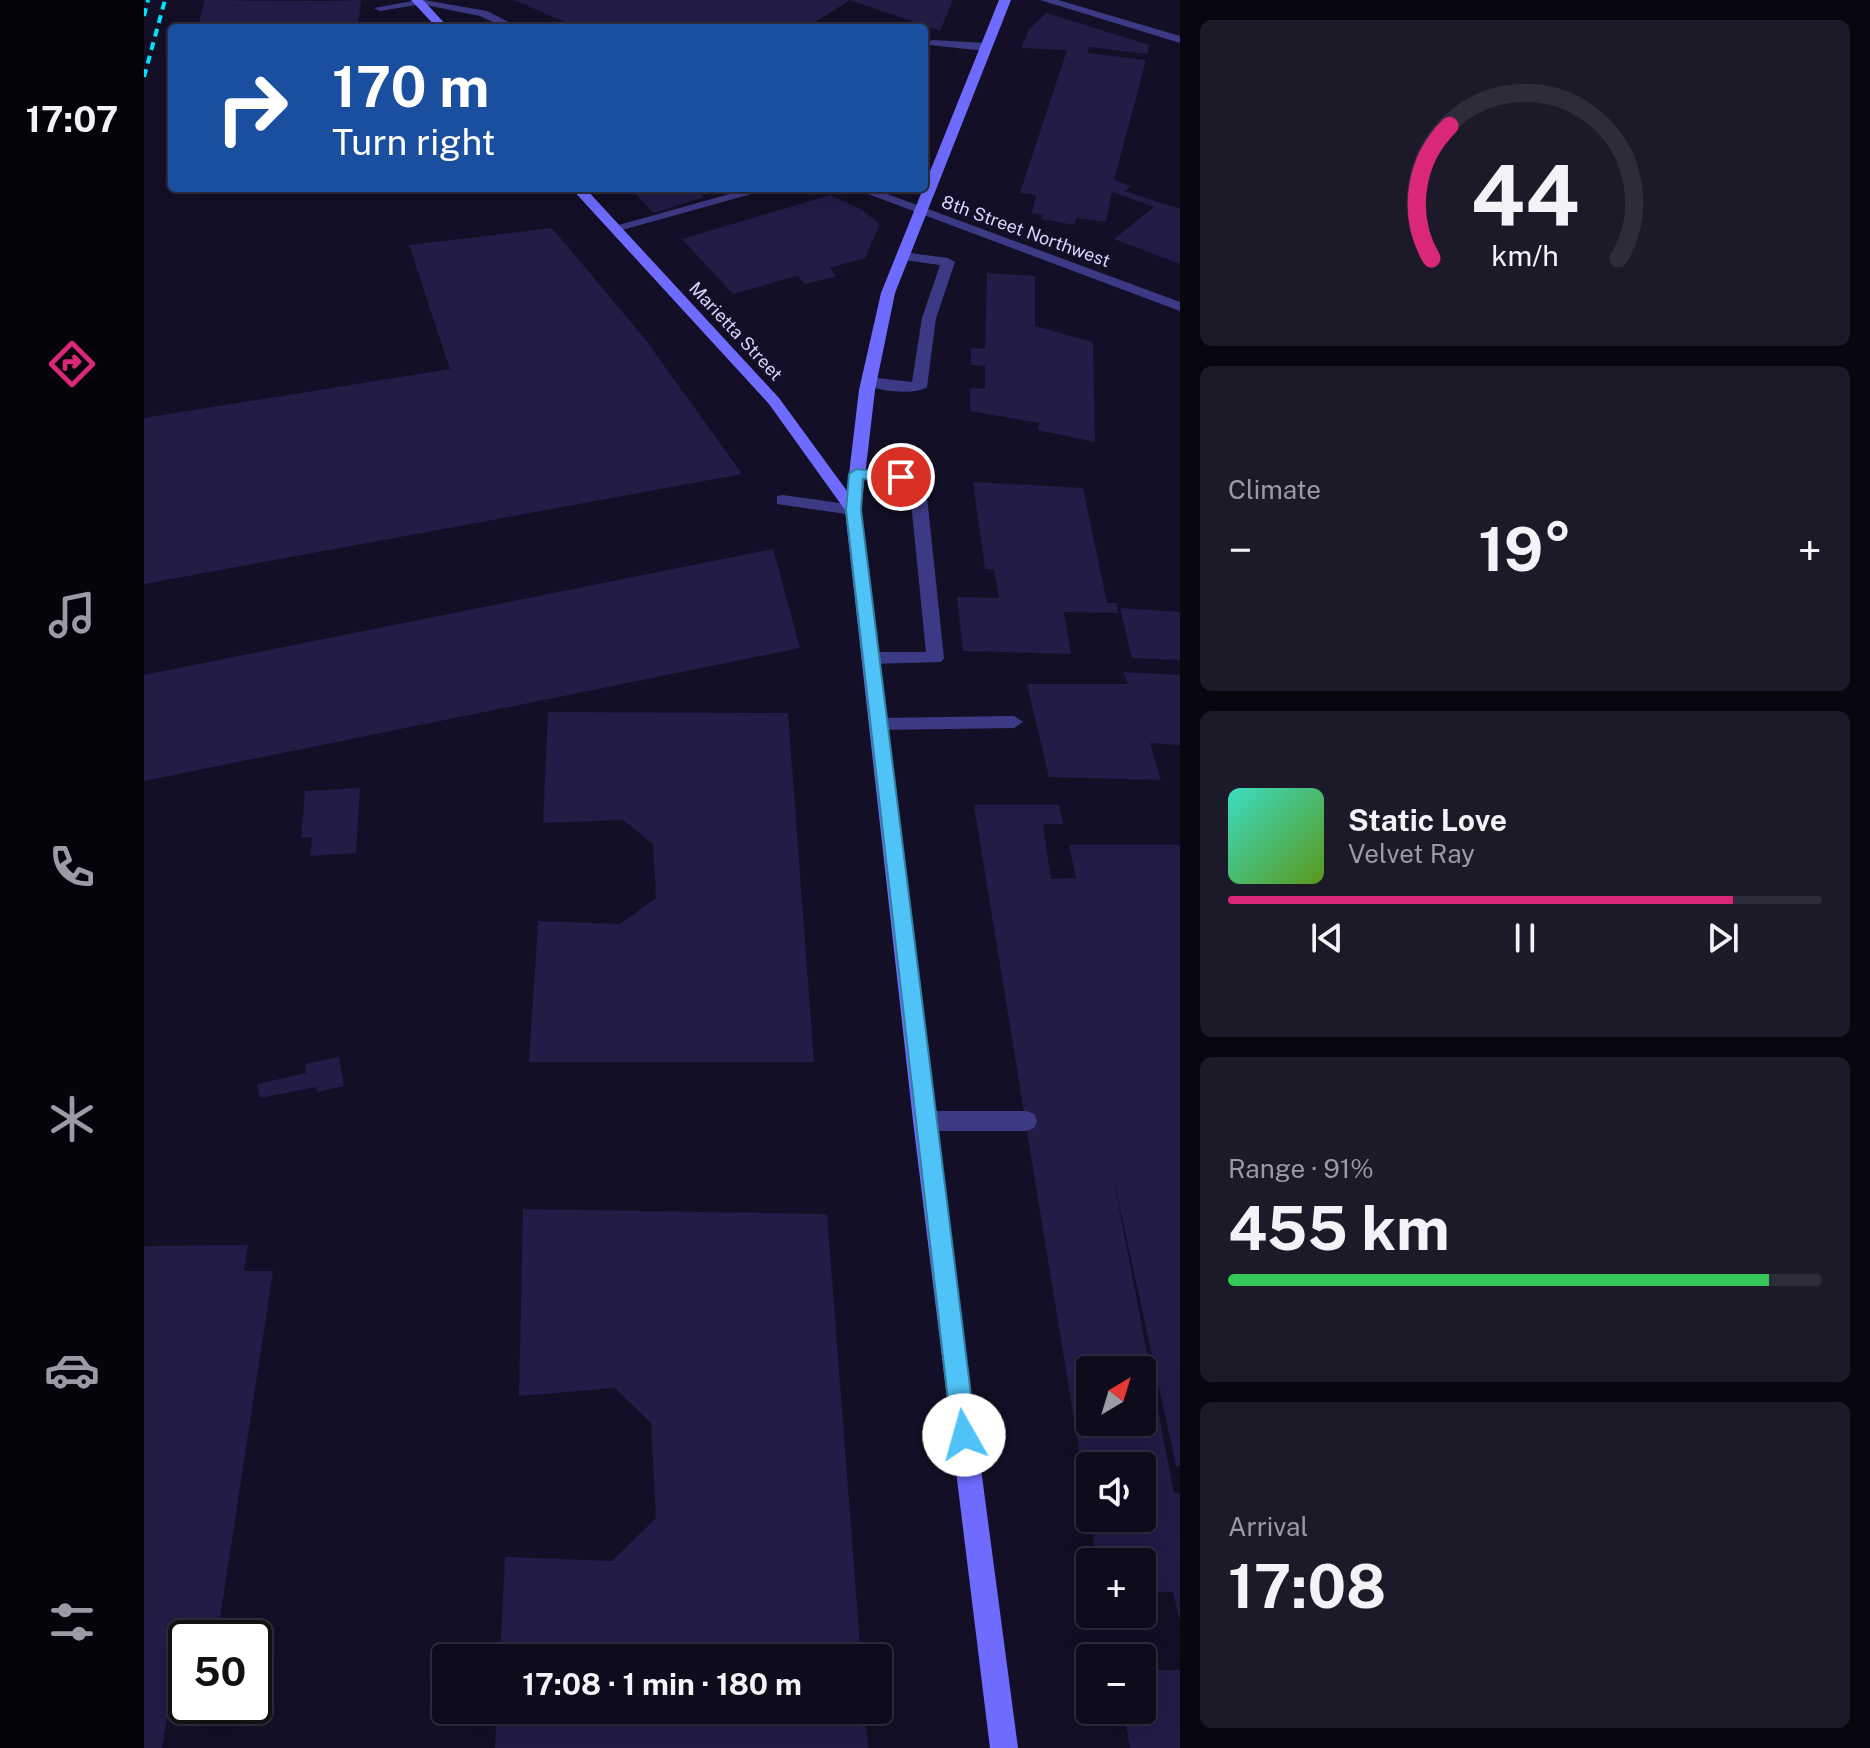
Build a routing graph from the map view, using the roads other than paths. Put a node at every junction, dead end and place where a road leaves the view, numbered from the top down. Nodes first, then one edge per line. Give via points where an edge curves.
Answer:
1 (1005, 0) edge
2 (1046, 0) edge
3 (422, 1) edge
4 (380, 8) dead end
5 (440, 24) edge
6 (506, 24) edge
7 (1180, 40) edge
8 (933, 43) dead end
9 (986, 47) junction
10 (928, 190) edge
11 (582, 192) edge
12 (751, 192) edge
13 (869, 192) edge
14 (927, 192) edge
15 (919, 212) junction
16 (615, 228) junction
17 (902, 256) junction
18 (1180, 307) edge
19 (869, 382) junction
20 (856, 474) junction
21 (783, 500) dead end
22 (853, 510) junction
23 (870, 658) junction
24 (1014, 722) dead end
25 (878, 724) junction
26 (924, 1121) junction
27 (1026, 1121) dead end
28 (1004, 1748) edge

1 - 9 main road
2 - 7 street
3 - 4 street
3 - 5 main road
3 - 6 street via 483,13
8 - 9 street
9 - 10 main road
11 - 16 main road, Marietta Street
12 - 16 street
13 - 15 street, 8th Street Northwest
14 - 15 main road
15 - 17 main road
15 - 18 street, 8th Street Northwest
16 - 22 main road, Marietta Street via 774,401
17 - 19 main road via 888,293
17 - 19 street via 948,262 929,318 919,387
19 - 20 main road
20 - 22 main road
20 - 23 street via 917,478 935,658
21 - 22 street
22 - 23 main road
23 - 25 main road
24 - 25 street
25 - 26 main road
26 - 27 street
26 - 28 main road

